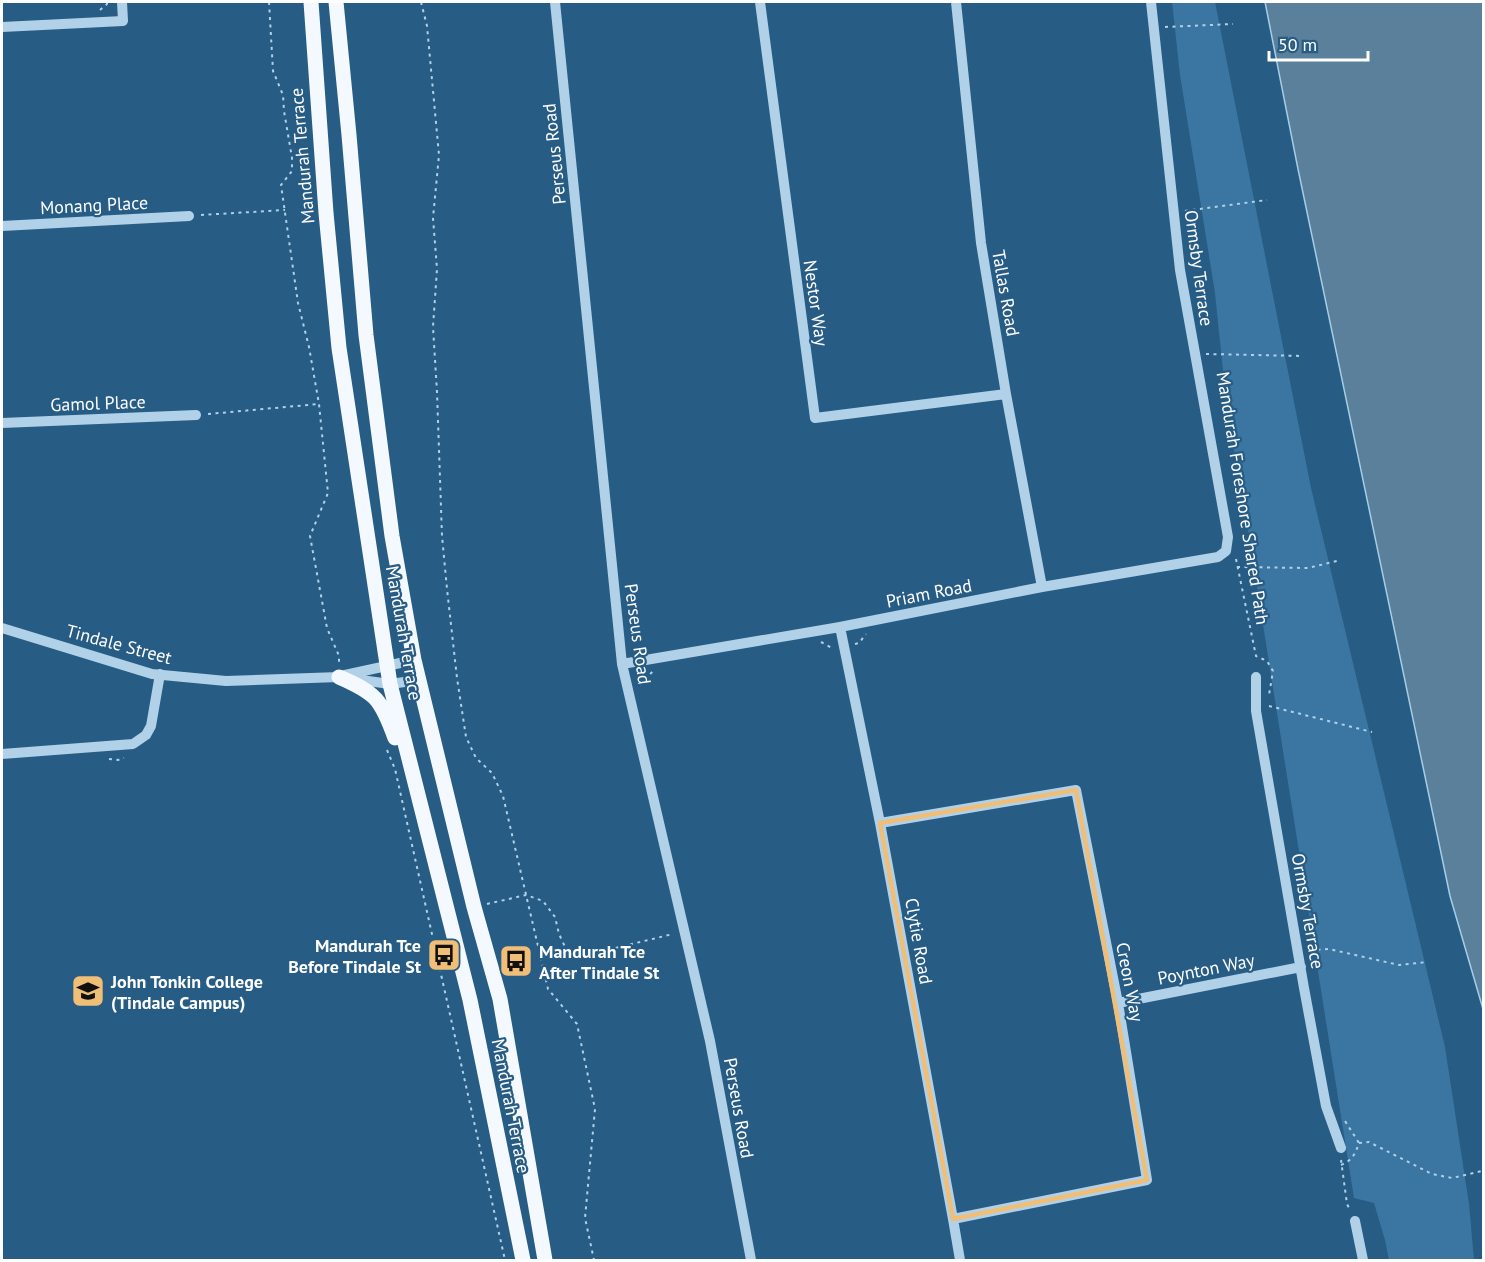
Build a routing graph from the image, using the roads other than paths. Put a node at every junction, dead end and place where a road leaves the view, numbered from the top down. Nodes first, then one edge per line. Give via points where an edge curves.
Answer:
1 (122, 2) edge
2 (311, 2) edge
3 (336, 2) edge
4 (555, 2) edge
5 (760, 2) edge
6 (956, 2) edge
7 (1152, 2) edge
8 (2, 27) edge
9 (189, 216) road end
10 (2, 226) edge
11 (1006, 394) junction
12 (196, 415) road end
13 (2, 423) edge
14 (1228, 537) joint
15 (1042, 587) junction
16 (840, 627) junction
17 (2, 628) edge
18 (414, 660) junction
19 (622, 664) junction
20 (388, 665) junction
21 (160, 674) junction
22 (339, 677) junction
23 (1256, 677) dead end
24 (419, 680) junction
25 (390, 684) junction
26 (2, 754) edge
27 (411, 763) junction
28 (880, 823) junction
29 (1301, 967) junction
30 (1118, 1003) junction
31 (1341, 1148) dead end
32 (953, 1219) junction
33 (1355, 1221) road end
34 (523, 1260) edge
35 (545, 1260) edge
36 (751, 1260) edge
37 (960, 1260) edge
38 (1363, 1260) edge

1 - 8 street via 123,21
2 - 20 main road, Mandurah Terrace via 339,348
3 - 18 main road, Mandurah Terrace via 366,335 392,536
4 - 19 street, Perseus Road
5 - 11 street, Nestor Way via 815,418
6 - 11 street, Tallas Road via 981,243
7 - 14 street, Ormsby Terrace via 1180,270
9 - 10 street, Monang Place
11 - 15 street, Tallas Road
12 - 13 street, Gamol Place
14 - 15 street, Priam Road via 1226,551 1218,557
15 - 16 street, Priam Road
16 - 19 street, Priam Road
16 - 28 street, Clytie Road
17 - 21 street, Tindale Street
18 - 20 street, Tindale Street
18 - 24 main road, Mandurah Terrace
19 - 36 street, Perseus Road via 710,1041
20 - 22 street, Tindale Street
20 - 25 main road, Mandurah Terrace
21 - 22 street, Tindale Street via 226,681
21 - 26 street via 151,726 133,744
22 - 25 street, Tindale Street
22 - 27 main road via 364,687 380,703 394,737
23 - 29 street, Ormsby Terrace via 1256,711
24 - 25 street, Tindale Street
24 - 35 main road, Mandurah Terrace via 500,999
25 - 27 main road, Mandurah Terrace
27 - 34 main road, Mandurah Terrace via 470,1000
28 - 30 street, Creon Way via 1076,790
28 - 32 street, Clytie Road
29 - 30 street, Poynton Way
29 - 31 street, Ormsby Terrace via 1326,1106
30 - 32 street, Creon Way via 1147,1180
32 - 37 street, Clytie Road
33 - 38 street

